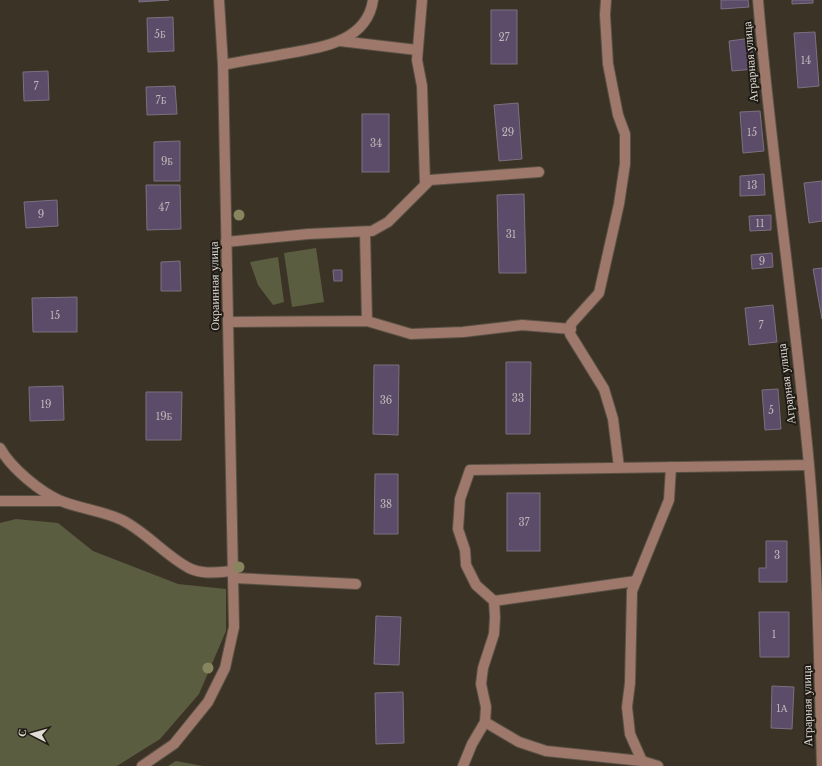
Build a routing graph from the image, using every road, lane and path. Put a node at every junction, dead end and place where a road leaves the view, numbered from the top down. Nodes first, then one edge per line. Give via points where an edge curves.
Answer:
1 (219, 0) edge
2 (373, 0) edge
3 (422, 0) edge
4 (606, 0) edge
5 (758, 0) edge
6 (340, 41) junction
7 (417, 50) junction
8 (223, 65) junction
9 (539, 172) dead end
10 (425, 184) junction
11 (365, 232) junction
12 (226, 242) junction
13 (367, 321) junction
14 (228, 322) junction
15 (571, 329) junction
16 (0, 448) edge
17 (809, 465) junction
18 (619, 467) junction
19 (671, 468) junction
20 (0, 501) edge
21 (61, 501) junction
22 (234, 574) junction
23 (636, 581) junction
24 (356, 584) dead end
25 (494, 601) junction
26 (485, 722) junction
27 (642, 761) junction
28 (142, 766) edge
29 (464, 766) edge
30 (658, 766) edge
31 (822, 766) edge

1 - 8 street, Окраинная улица
2 - 6 street via 372,10 364,23 353,34
3 - 7 street
4 - 15 street via 608,64 618,115 625,134 625,164 619,204 599,293 571,324
5 - 17 street, Аграрная улица via 764,78
6 - 7 street
6 - 8 street via 326,47
7 - 10 street via 422,86
8 - 12 street, Окраинная улица
9 - 10 street via 430,180
10 - 11 street via 388,222
11 - 12 street via 308,234
11 - 13 street
12 - 14 street, Окраинная улица
13 - 14 street
13 - 15 street via 411,334 463,332 522,325
14 - 22 street, Окраинная улица
15 - 18 street via 570,334 604,390 613,419
16 - 21 street via 15,469
17 - 19 street
17 - 31 street, Аграрная улица via 818,614
18 - 19 street
18 - 25 street via 470,470 460,500 458,530 465,550 466,565 476,585
19 - 23 street via 669,500
20 - 21 street
21 - 22 street via 123,521 189,568
22 - 24 street
22 - 28 street, Окраинная улица via 234,627 225,668 208,702 174,744
23 - 25 street
23 - 27 street via 632,591 627,707 630,734
25 - 26 street via 494,634 483,668 481,684 486,707
26 - 27 street via 518,742 546,751
26 - 29 street via 472,744
27 - 30 street

